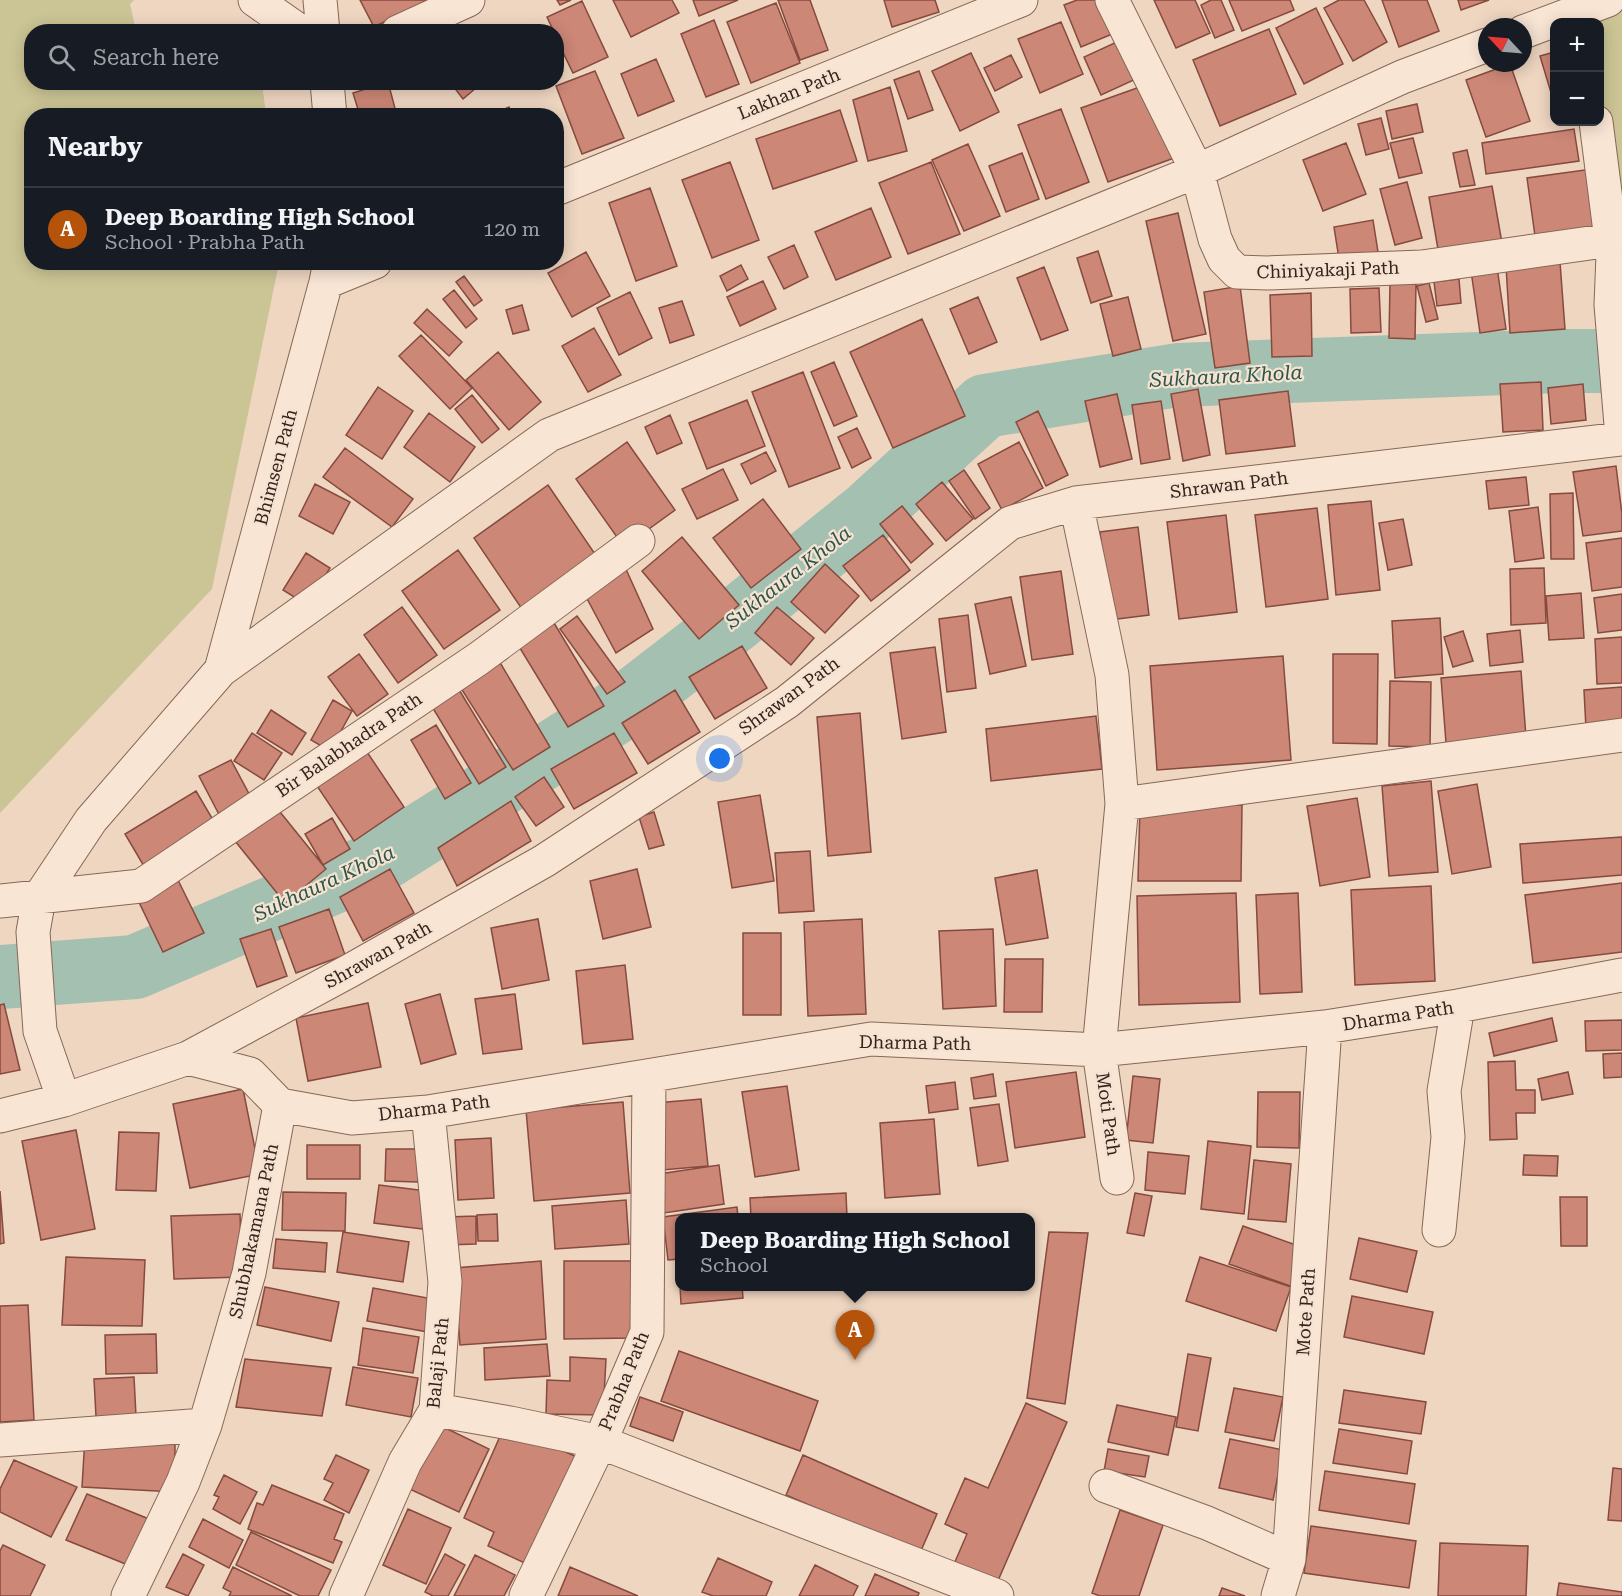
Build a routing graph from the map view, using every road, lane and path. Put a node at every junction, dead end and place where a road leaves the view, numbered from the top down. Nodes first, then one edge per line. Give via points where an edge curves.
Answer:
1 (255, 0) edge
2 (320, 0) edge
3 (468, 0) edge
4 (1021, 0) edge
5 (1112, 0) edge
6 (1591, 11) edge
7 (290, 24) edge
8 (322, 24) edge
9 (416, 24) edge
10 (1532, 29) edge
11 (1478, 48) edge
12 (328, 90) edge
13 (329, 108) edge
14 (1597, 126) edge
15 (1197, 171) junction
16 (564, 186) edge
17 (1617, 232) edge
18 (328, 272) edge
19 (1617, 306) edge
20 (1621, 430) edge
21 (1076, 503) junction
22 (638, 541) dead end
23 (221, 670) junction
24 (1622, 735) edge
25 (1122, 804) junction
26 (39, 898) junction
27 (0, 901) edge
28 (1622, 975) edge
29 (1458, 1006) junction
30 (1325, 1028) junction
31 (1099, 1050) junction
32 (188, 1058) junction
33 (649, 1076) junction
34 (64, 1100) junction
35 (280, 1105) junction
36 (428, 1112) junction
37 (0, 1116) edge
38 (1117, 1178) dead end
39 (1439, 1230) dead end
40 (436, 1410) junction
41 (205, 1425) junction
42 (0, 1440) edge
43 (600, 1442) junction
44 (1106, 1486) dead end
45 (1289, 1559) junction
46 (128, 1596) edge
47 (346, 1596) edge
48 (526, 1596) edge
49 (997, 1596) edge
50 (1278, 1596) edge

1 - 7 street
2 - 8 street
3 - 9 street
4 - 16 street, Lakhan Path
5 - 15 street, Chiniyakaji Path
6 - 10 street
11 - 15 street via 1402,77
12 - 13 street
14 - 17 street
15 - 17 street, Chiniyakaji Path via 1215,239 1224,259 1237,272 1422,267
15 - 23 street via 549,435
17 - 19 street via 1613,255
18 - 23 street, Bhimsen Path
19 - 20 street
20 - 21 street, Shrawan Path
21 - 25 street, Moti Path via 1112,675
21 - 32 street, Shrawan Path via 1010,523 787,702 544,861
22 - 26 street, Bir Balabhadra Path via 478,659 141,886
23 - 26 street via 91,820
24 - 25 street
25 - 31 street, Moti Path
26 - 27 street, Bir Balabhadra Path
26 - 34 street via 33,932 40,1030
28 - 29 street, Dharma Path
29 - 30 street, Dharma Path
29 - 39 street via 1444,1091 1448,1137
30 - 31 street, Dharma Path
30 - 45 street, Mote Path
31 - 33 street, Dharma Path via 871,1039
31 - 38 street, Moti Path
32 - 34 street, Shrawan Path
32 - 35 street via 249,1074
33 - 36 street, Dharma Path
33 - 43 street, Prabha Path via 647,1332
34 - 37 street, Shrawan Path
35 - 36 street, Dharma Path via 352,1118
35 - 41 street, Shubhakamana Path via 249,1273
36 - 40 street, Balaji Path via 445,1282
40 - 43 street
40 - 47 street, Balaji Path via 405,1462
41 - 42 street
41 - 46 street, Shubhakamana Path via 183,1482
43 - 48 street, Prabha Path
43 - 49 street
44 - 45 street
45 - 50 street, Mote Path

